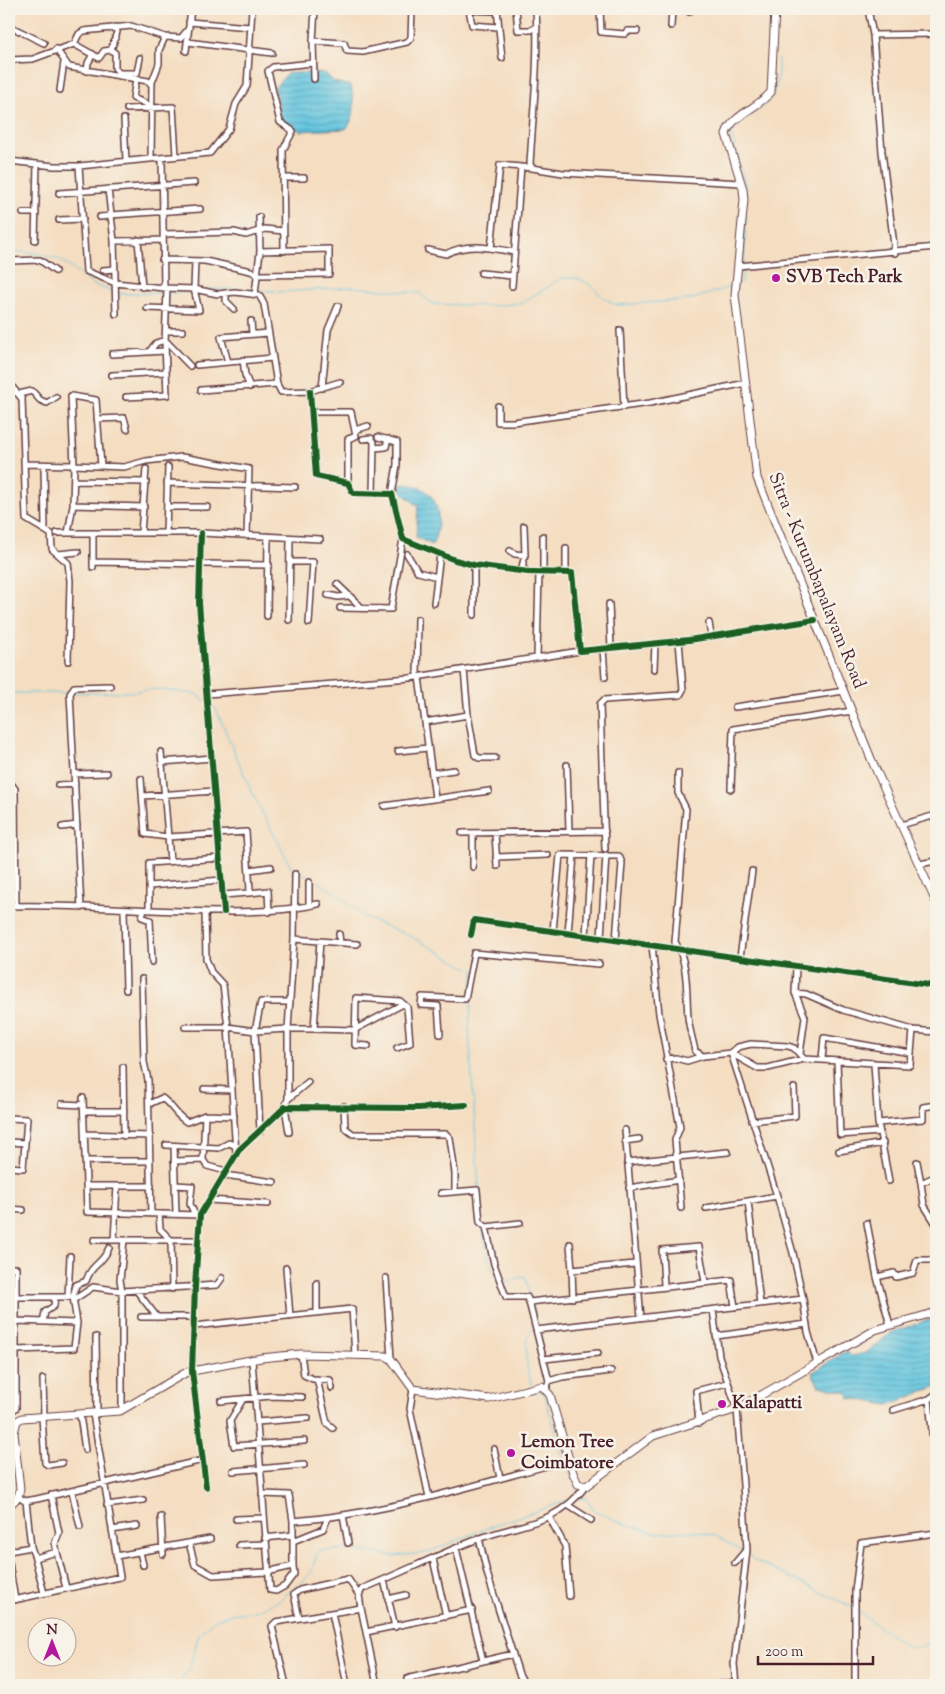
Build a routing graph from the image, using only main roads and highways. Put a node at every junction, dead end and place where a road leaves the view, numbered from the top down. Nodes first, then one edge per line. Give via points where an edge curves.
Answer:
1 (775, 9) edge
2 (934, 894) edge
3 (936, 902) edge
4 (936, 1312) edge
5 (12, 1434) edge
6 (9, 1506) edge

1 - 2 main road, Sitra - Kurumbapalayam Road via 771,92 728,127 726,134 744,200 742,266 736,283 737,318 757,478 852,711
2 - 3 main road, Sitra - Kurumbapalayam Road
4 - 5 main road via 875,1330 737,1409 648,1439 585,1488 578,1484 565,1461 550,1395 542,1386 489,1400 413,1389 391,1359 380,1354 301,1354 192,1371 122,1410 17,1421
5 - 6 main road via 20,1479 18,1497

